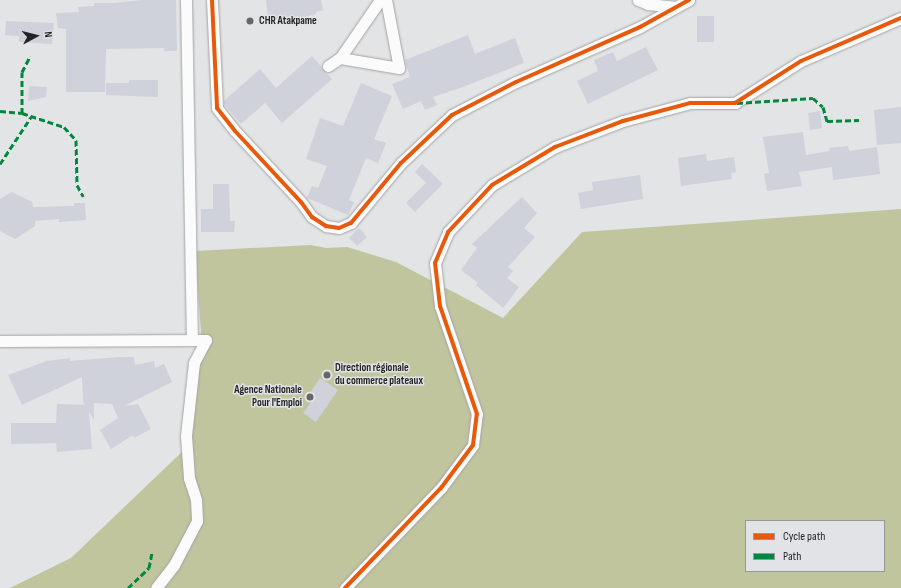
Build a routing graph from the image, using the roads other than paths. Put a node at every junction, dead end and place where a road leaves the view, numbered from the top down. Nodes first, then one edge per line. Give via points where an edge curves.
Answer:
1 (186, 0) edge
2 (212, 0) edge
3 (380, 0) edge
4 (386, 0) edge
5 (638, 0) edge
6 (689, 0) edge
7 (676, 8) junction
8 (901, 18) edge
9 (340, 58) junction
10 (328, 66) dead end
11 (192, 339) junction
12 (0, 341) edge
13 (156, 588) edge
14 (345, 588) edge

1 - 11 street
2 - 7 street via 218,108 235,131 312,217 326,226 339,228 351,223 401,163 452,116 516,82 640,27
3 - 9 street
4 - 9 street via 399,68
5 - 7 street
6 - 7 street
8 - 14 street via 801,61 735,103 690,103 623,121 555,147 492,185 448,232 436,263 440,306 477,414 473,445 441,488
9 - 10 street
11 - 12 street
11 - 13 street via 206,340 194,363 186,436 189,478 196,500 197,522 174,565

